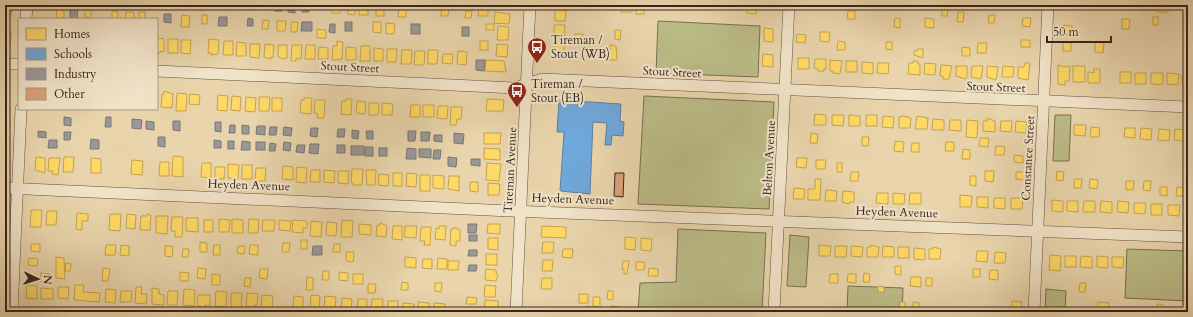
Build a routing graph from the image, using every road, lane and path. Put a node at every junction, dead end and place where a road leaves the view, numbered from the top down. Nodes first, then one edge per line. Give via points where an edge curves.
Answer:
1 (27, 5) edge
2 (530, 5) edge
3 (789, 5) edge
4 (1048, 5) edge
5 (26, 18) edge
6 (5, 64) edge
7 (18, 64) edge
8 (158, 71) edge
9 (527, 84) junction
10 (786, 91) junction
11 (1044, 101) junction
12 (1188, 107) edge
13 (21, 110) edge
14 (5, 188) edge
15 (18, 188) junction
16 (521, 210) junction
17 (778, 220) junction
18 (1037, 231) junction
19 (1188, 237) edge
20 (12, 312) edge
21 (516, 312) edge
22 (774, 312) edge
23 (1034, 312) edge

1 - 5 street
2 - 9 street, Tireman Avenue
3 - 10 street, Belton Avenue
4 - 11 street, Constance Street
6 - 7 street
8 - 9 street, Stout Street via 515,88
9 - 10 street, Stout Street via 542,79
9 - 16 street, Tireman Avenue
10 - 11 street, Stout Street
10 - 17 street, Belton Avenue
11 - 12 street, Stout Street
11 - 18 street, Constance Street
13 - 15 street
14 - 15 street, Heyden Avenue
15 - 16 street, Heyden Avenue
15 - 20 street
16 - 17 street, Heyden Avenue
16 - 21 street, Tireman Avenue
17 - 18 street, Heyden Avenue
17 - 22 street, Belton Avenue
18 - 19 street, Heyden Avenue
18 - 23 street, Constance Street

